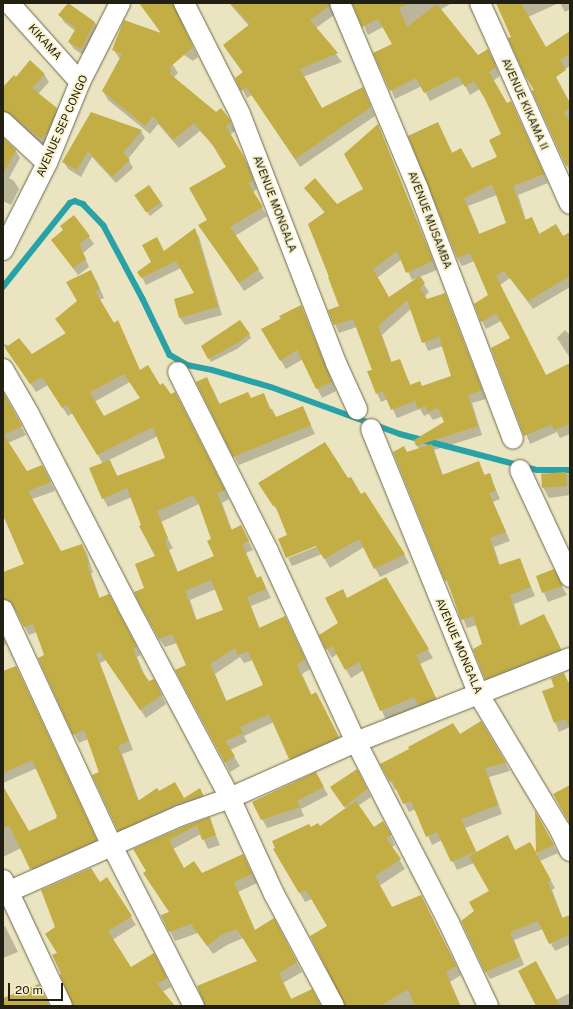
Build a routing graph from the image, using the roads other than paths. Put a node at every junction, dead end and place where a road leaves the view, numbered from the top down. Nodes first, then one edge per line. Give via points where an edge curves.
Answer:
1 (9, 3) edge
2 (120, 3) edge
3 (184, 3) edge
4 (340, 3) edge
5 (480, 3) edge
6 (80, 82) junction
7 (3, 122) edge
8 (47, 163) junction
9 (570, 204) edge
10 (3, 250) edge
11 (3, 369) edge
12 (178, 372) dead end
13 (357, 409) dead end
14 (371, 429) dead end
15 (513, 439) dead end
16 (520, 470) dead end
17 (570, 577) edge
18 (3, 610) edge
19 (570, 658) edge
20 (479, 695) junction
21 (356, 742) junction
22 (230, 798) junction
23 (112, 846) junction
24 (570, 850) edge
25 (5, 888) edge
26 (62, 1006) edge
27 (194, 1006) edge
28 (334, 1006) edge
29 (488, 1006) edge

1 - 6 street, KIKAMA
2 - 6 street, AVENUE SEP CONGO
3 - 13 street, AVENUE MONGALA via 240,114 336,363
4 - 15 street, AVENUE MUSAMBA via 418,189
5 - 9 street, AVENUE KIKAMA II
6 - 8 street, AVENUE SEP CONGO
7 - 8 street
8 - 10 street, AVENUE SEP CONGO
11 - 22 street
12 - 21 street via 268,551
14 - 20 street, AVENUE MONGALA
16 - 17 street
18 - 23 street
19 - 20 street
20 - 21 street
20 - 24 street, AVENUE MONGALA
21 - 22 street
21 - 29 street via 449,923
22 - 23 street via 179,816
22 - 28 street via 274,894
23 - 25 street
23 - 27 street
25 - 26 street

